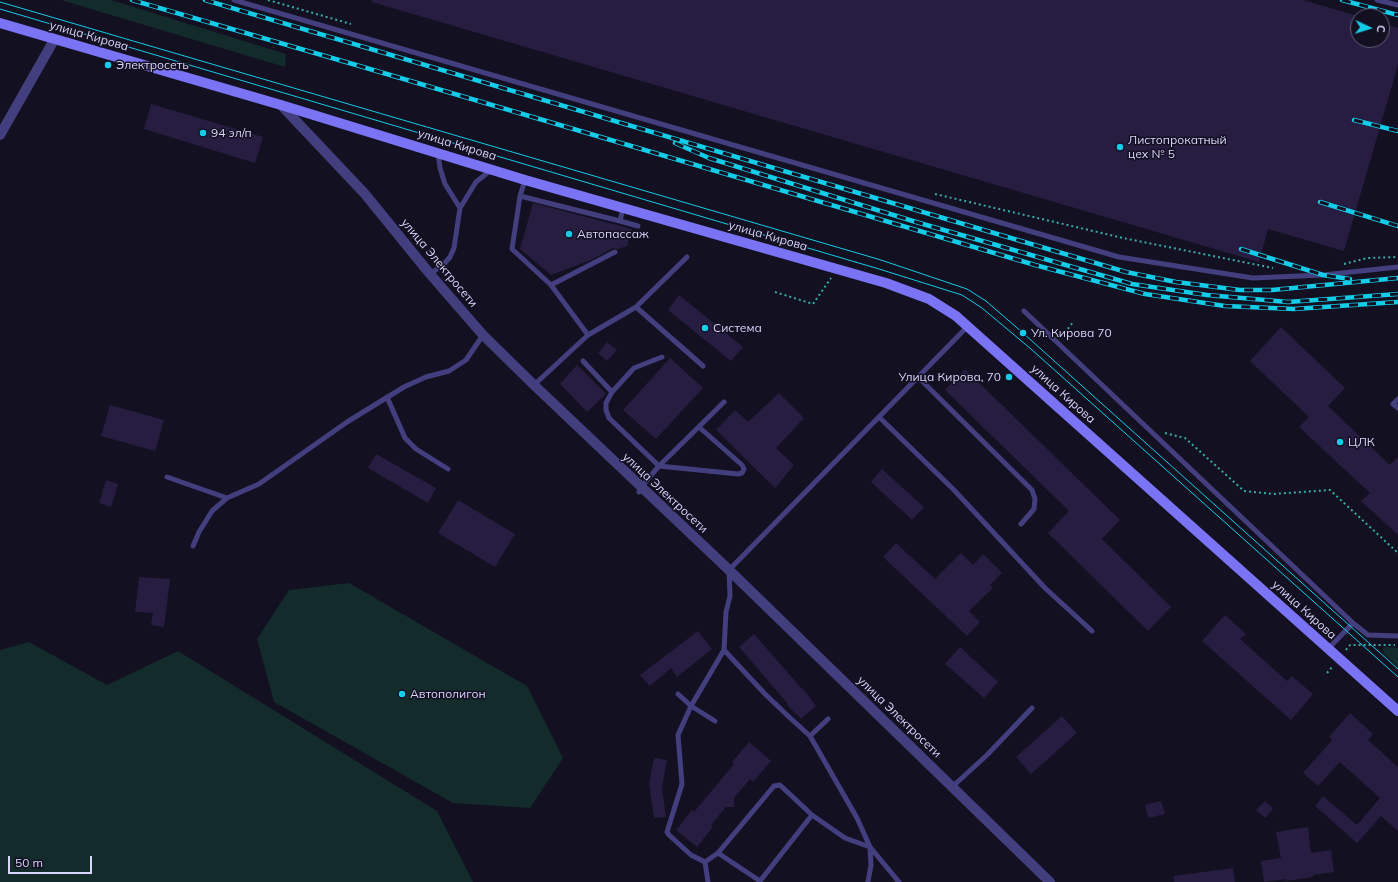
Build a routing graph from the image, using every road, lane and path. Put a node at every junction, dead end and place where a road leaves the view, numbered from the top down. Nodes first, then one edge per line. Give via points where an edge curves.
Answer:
1 (234, 0) edge
2 (268, 0) edge
3 (1377, 0) edge
4 (1398, 5) edge
5 (0, 23) edge
6 (352, 25) dead end
7 (54, 40) junction
8 (281, 105) junction
9 (0, 135) edge
10 (438, 153) junction
11 (492, 169) junction
12 (525, 180) junction
13 (933, 194) dead end
14 (520, 196) junction
15 (460, 208) junction
16 (623, 208) junction
17 (620, 221) junction
18 (638, 226) dead end
19 (615, 252) dead end
20 (687, 257) dead end
21 (1398, 257) edge
22 (1339, 265) dead end
23 (1398, 267) edge
24 (1278, 269) dead end
25 (430, 274) junction
26 (831, 278) dead end
27 (551, 286) junction
28 (775, 292) dead end
29 (636, 307) junction
30 (1024, 311) dead end
31 (1074, 320) dead end
32 (968, 326) junction
33 (483, 335) junction
34 (588, 335) junction
35 (1068, 341) dead end
36 (662, 357) dead end
37 (583, 361) dead end
38 (703, 366) dead end
39 (918, 377) junction
40 (534, 385) junction
41 (612, 392) junction
42 (387, 397) junction
43 (1398, 399) edge
44 (724, 402) dead end
45 (1398, 408) edge
46 (879, 417) junction
47 (699, 427) junction
48 (1164, 433) dead end
49 (659, 466) junction
50 (448, 469) dead end
51 (167, 477) dead end
52 (640, 490) junction
53 (227, 498) junction
54 (1021, 524) dead end
55 (193, 546) dead end
56 (1398, 553) edge
57 (729, 570) junction
58 (1353, 623) junction
59 (1092, 631) dead end
60 (1398, 636) edge
61 (1398, 645) edge
62 (1328, 649) junction
63 (724, 650) junction
64 (1339, 658) junction
65 (1327, 673) dead end
66 (678, 694) dead end
67 (691, 706) junction
68 (1032, 708) dead end
69 (1398, 711) edge
70 (828, 719) dead end
71 (715, 721) dead end
72 (810, 736) junction
73 (952, 787) junction
74 (812, 815) junction
75 (870, 847) junction
76 (718, 853) junction
77 (705, 862) junction
78 (761, 881) edge
79 (708, 882) edge
80 (868, 882) edge
81 (899, 882) edge
82 (1050, 882) edge

1 - 23 lane via 1118,257 1253,278 1323,275
2 - 6 path
3 - 4 lane
5 - 7 main road, улица Кирова
7 - 8 main road, улица Кирова
7 - 9 street
8 - 10 main road, улица Кирова
8 - 25 street, улица Электросети via 365,194
10 - 11 main road, улица Кирова
10 - 15 lane via 446,184
11 - 12 main road, улица Кирова
11 - 15 lane via 476,182
12 - 14 lane
12 - 16 main road, улица Кирова
13 - 24 path via 1123,238
14 - 17 lane
14 - 27 lane via 512,249
15 - 25 lane via 454,248 450,257
16 - 17 lane
16 - 32 main road, улица Кирова via 906,290 929,299
17 - 18 lane
19 - 27 lane
20 - 29 lane
21 - 22 path via 1367,258
25 - 33 street, улица Электросети
26 - 28 path via 813,304
27 - 34 lane
29 - 34 lane
29 - 38 lane
30 - 58 lane
31 - 35 path via 1063,336
32 - 39 lane
32 - 62 main road, улица Кирова
33 - 40 street, улица Электросети
33 - 42 lane via 466,360 449,371 426,377
34 - 40 lane
36 - 41 lane via 634,368
37 - 41 lane
39 - 46 lane
39 - 54 lane via 1032,490 1035,499 1034,509
40 - 52 street, улица Электросети
41 - 49 lane via 606,403 609,418
42 - 50 lane via 405,438 416,449
42 - 53 lane via 258,484
43 - 45 lane via 1393,404
44 - 47 lane
46 - 57 lane
46 - 59 lane via 954,490 1045,588
47 - 49 lane
47 - 49 lane via 742,465 742,473
48 - 56 path via 1185,438 1244,491 1273,494 1330,490
49 - 52 lane
51 - 53 lane
52 - 57 street, улица Электросети
53 - 55 lane via 212,511
57 - 63 lane via 730,596 726,612
57 - 73 street, улица Электросети
58 - 60 lane via 1368,635
58 - 62 lane
61 - 64 path via 1350,644
62 - 64 main road, улица Кирова
63 - 67 lane
63 - 72 lane via 769,698
64 - 65 path
64 - 69 main road, улица Кирова
66 - 67 lane
67 - 71 lane
67 - 77 lane via 678,736 682,784 667,832 691,855
68 - 73 lane
70 - 72 lane
72 - 75 lane via 857,818
73 - 82 street, улица Электросети
74 - 75 lane via 845,838
74 - 76 lane via 781,786 776,785
74 - 78 lane
75 - 80 lane via 871,865
75 - 81 lane
76 - 77 lane
76 - 78 lane
77 - 79 lane

